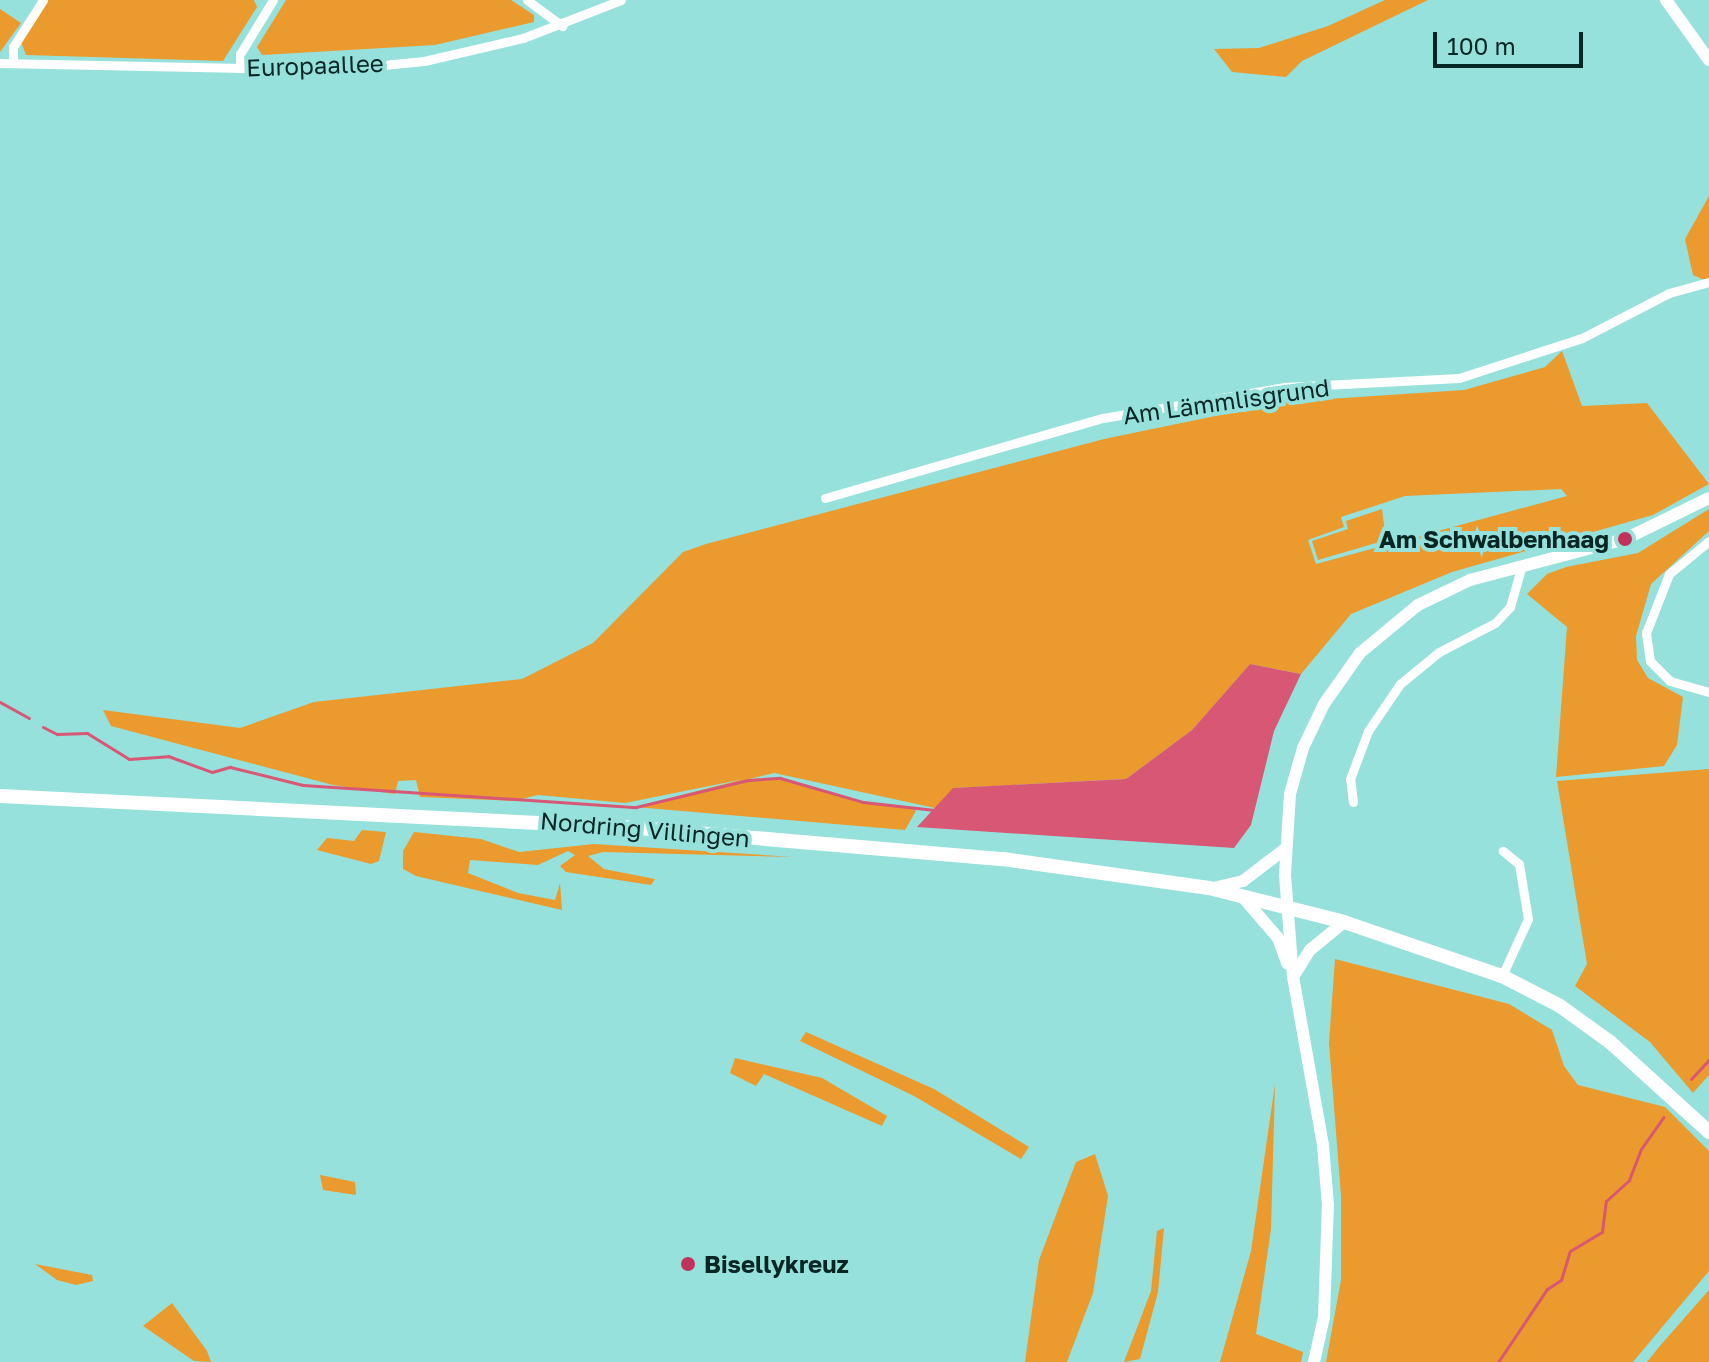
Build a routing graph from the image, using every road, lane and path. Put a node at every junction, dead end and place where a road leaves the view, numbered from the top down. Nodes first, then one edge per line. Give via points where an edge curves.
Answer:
1 (43, 0) edge
2 (273, 0) edge
3 (527, 0) edge
4 (621, 0) edge
5 (1666, 0) edge
6 (562, 26) junction
7 (1709, 60) edge
8 (0, 63) edge
9 (13, 63) junction
10 (240, 68) junction
11 (1709, 282) edge
12 (825, 498) dead end
13 (1709, 498) edge
14 (1709, 541) edge
15 (1522, 565) junction
16 (1709, 692) edge
17 (0, 796) edge
18 (1353, 802) dead end
19 (1285, 849) junction
20 (1503, 851) dead end
21 (1209, 888) junction
22 (1241, 895) junction
23 (1285, 905) junction
24 (1344, 922) junction
25 (1502, 976) junction
26 (1293, 977) junction
27 (1709, 1132) edge
28 (1314, 1362) edge

1 - 9 street via 13,47
2 - 10 street via 240,54
3 - 6 street
4 - 6 street, Europaallee
5 - 7 street
6 - 10 street, Europaallee via 424,61 334,70
8 - 9 street, Europaallee
9 - 10 street, Europaallee
11 - 12 street, Am Lämmlisgrund via 1669,293 1582,338 1459,378 1285,387 1103,418
13 - 15 street via 1625,539
14 - 16 street via 1669,574 1646,633 1650,661 1670,681
15 - 18 street via 1510,607 1495,623 1439,652 1400,684 1368,731 1350,779
15 - 19 street via 1418,605 1360,653 1324,704 1303,748 1290,794
17 - 21 main road, Nordring Villingen via 480,816 653,829 1003,859
19 - 21 street via 1243,881
19 - 23 street
20 - 25 street via 1519,864 1528,919
21 - 22 main road, Nordring Villingen
22 - 23 main road, Nordring Villingen
22 - 26 street via 1278,938
23 - 24 main road, Nordring Villingen
23 - 26 street
24 - 25 main road, Nordring Villingen
24 - 26 street via 1310,950
25 - 27 main road, Nordring Villingen via 1560,1006 1610,1042
26 - 28 street via 1328,1205 1324,1317

